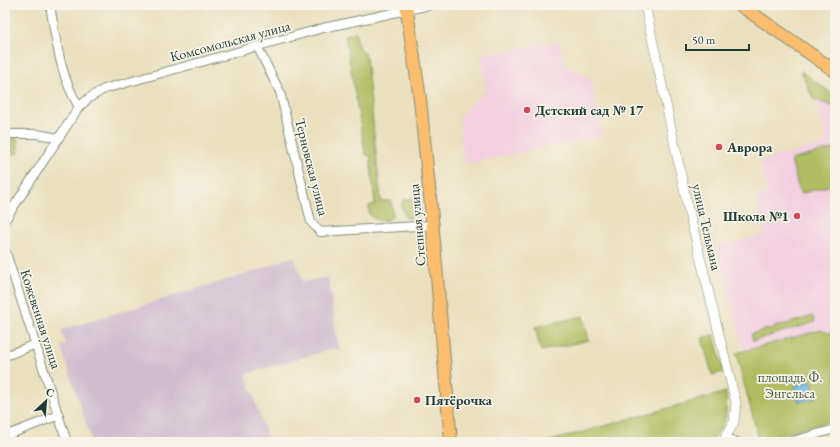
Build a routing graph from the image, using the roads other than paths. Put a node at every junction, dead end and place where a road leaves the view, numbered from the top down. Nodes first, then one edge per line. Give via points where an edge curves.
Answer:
1 (50, 5) edge
2 (430, 5) edge
3 (645, 5) edge
4 (651, 5) edge
5 (740, 5) edge
6 (407, 7) edge
7 (647, 16) junction
8 (257, 46) junction
9 (835, 71) edge
10 (79, 107) junction
11 (5, 134) edge
12 (59, 138) junction
13 (8, 209) edge
14 (5, 220) edge
15 (433, 225) junction
16 (5, 250) edge
17 (36, 344) junction
18 (5, 356) edge
19 (59, 415) junction
20 (835, 429) edge
21 (5, 436) edge
22 (725, 440) edge
23 (67, 442) edge
24 (451, 442) edge
25 (737, 442) edge
26 (788, 442) edge

1 - 10 street via 60,61 71,94
2 - 6 street, Комсомольская улица
3 - 7 street, улица Тельмана
4 - 7 street
5 - 9 main road
6 - 8 street, Комсомольская улица
6 - 15 main road, Степная улица via 420,99
7 - 22 street, улица Тельмана via 688,208 736,403 734,422
8 - 10 street, Комсомольская улица via 104,89
8 - 15 street, Терновская улица via 280,92 311,222 316,229 320,232
10 - 12 street, Комсомольская улица
11 - 12 street via 37,134
12 - 13 street
13 - 14 street
15 - 24 main road, Степная улица
16 - 17 street, Кожевенная улица
17 - 18 street
17 - 19 street, Кожевенная улица
19 - 21 street
19 - 23 street, Кожевенная улица
20 - 26 street
22 - 25 street

